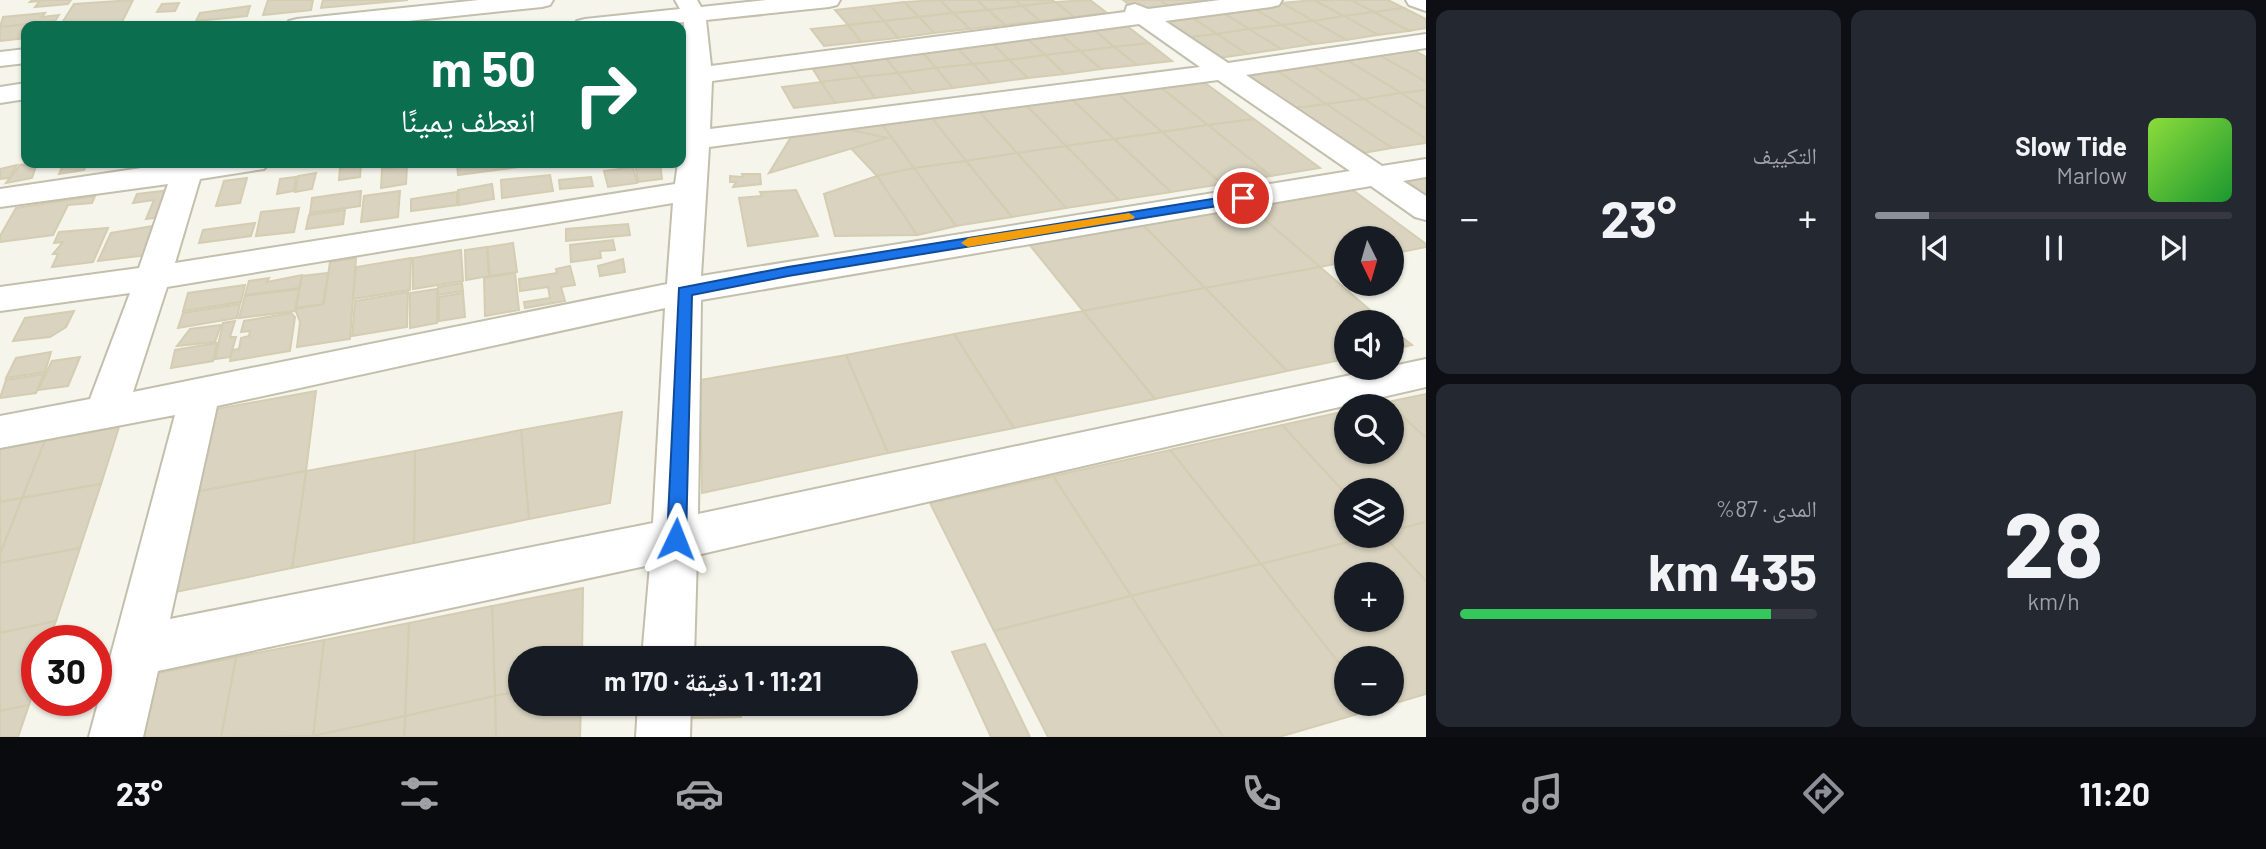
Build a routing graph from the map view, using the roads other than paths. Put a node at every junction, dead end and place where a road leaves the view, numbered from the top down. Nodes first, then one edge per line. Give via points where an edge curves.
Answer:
1 (542, 0) edge
2 (829, 0) edge
3 (1118, 0) edge
4 (1271, 0) edge
5 (1417, 0) edge
6 (480, 3) edge
7 (1426, 4) edge
8 (690, 7) edge
9 (1145, 17) junction
10 (337, 21) edge
11 (613, 21) edge
12 (1426, 41) edge
13 (21, 56) edge
14 (0, 58) edge
15 (1226, 71) junction
16 (21, 92) edge
17 (692, 93) edge
18 (0, 94) edge
19 (694, 140) junction
20 (182, 168) edge
21 (188, 168) edge
22 (1426, 168) edge
23 (1377, 177) junction
24 (691, 191) junction
25 (0, 198) edge
26 (1426, 210) edge
27 (153, 278) junction
28 (684, 292) junction
29 (0, 299) edge
30 (1426, 373) edge
31 (200, 395) junction
32 (106, 411) junction
33 (0, 432) edge
34 (676, 539) junction
35 (669, 646) edge
36 (135, 652) junction
37 (664, 716) edge
38 (116, 737) edge
39 (663, 737) edge

1 - 6 street
2 - 8 street
3 - 9 street
4 - 9 street
5 - 7 street
6 - 10 street
8 - 11 street
8 - 17 street via 698,46
9 - 15 street
9 - 17 street
12 - 15 street
13 - 14 street
15 - 19 street
15 - 23 street
16 - 18 street
17 - 19 street
19 - 24 street
20 - 25 street
21 - 27 street
22 - 23 street
23 - 26 street
23 - 28 street
24 - 27 street
24 - 28 street
27 - 29 street
27 - 32 street
28 - 31 street
28 - 34 street
30 - 34 street
31 - 32 street
31 - 36 street
32 - 33 street
34 - 35 street
34 - 36 street
36 - 38 street
37 - 39 street

